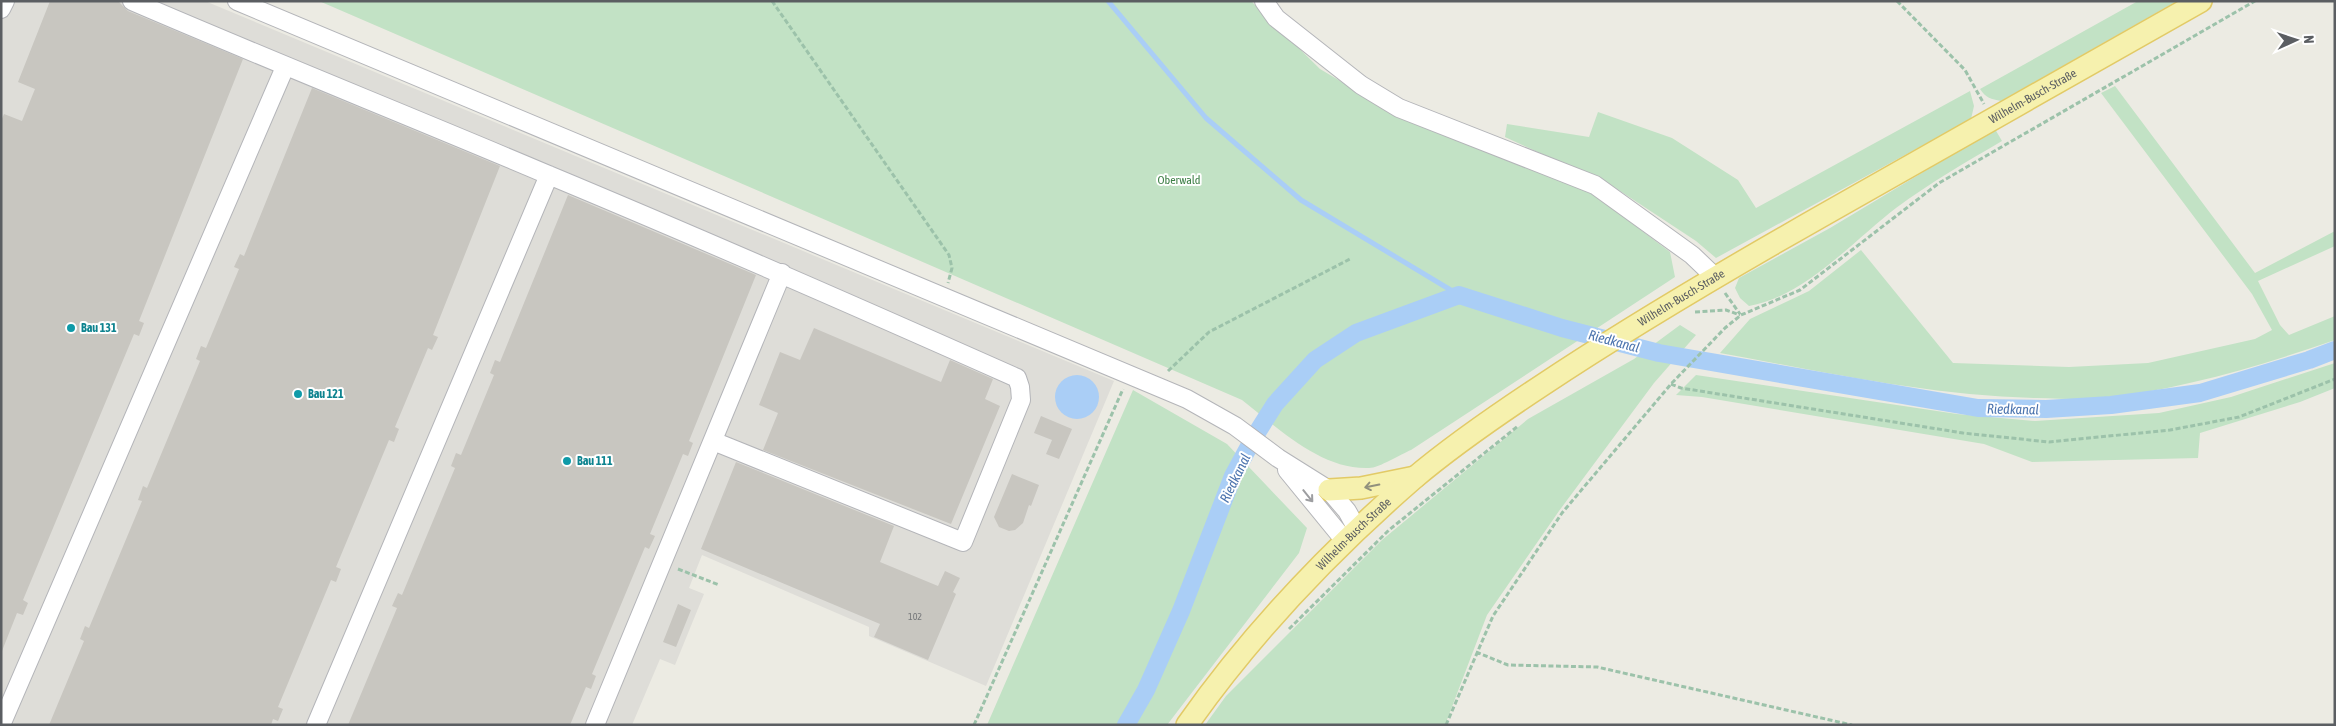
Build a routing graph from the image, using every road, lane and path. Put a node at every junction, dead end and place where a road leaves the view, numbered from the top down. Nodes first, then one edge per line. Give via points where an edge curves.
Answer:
1 (4, 1) edge
2 (132, 1) edge
3 (237, 1) edge
4 (772, 1) edge
5 (1264, 1) edge
6 (1897, 1) edge
7 (2201, 1) edge
8 (2255, 1) edge
9 (1, 9) edge
10 (285, 68) junction
11 (1993, 119) junction
12 (549, 175) junction
13 (1350, 258) dead end
14 (782, 273) junction
15 (1715, 277) junction
16 (942, 295) junction
17 (1689, 312) dead end
18 (1741, 315) junction
19 (1168, 371) dead end
20 (1130, 374) junction
21 (2335, 379) edge
22 (1671, 384) junction
23 (1520, 424) dead end
24 (714, 441) junction
25 (1278, 458) junction
26 (1415, 477) junction
27 (1329, 490) junction
28 (1351, 535) junction
29 (663, 563) junction
30 (719, 585) dead end
31 (1287, 632) dead end
32 (1476, 652) junction
33 (1, 724) edge
34 (316, 725) edge
35 (595, 725) edge
36 (974, 725) edge
37 (1187, 725) edge
38 (1446, 725) edge
39 (1852, 725) edge

1 - 9 street
2 - 10 street
3 - 16 street
4 - 16 path via 948,255 952,268
5 - 15 street via 1276,18 1361,85 1399,108 1595,184 1669,237
6 - 11 path via 1965,70
7 - 11 main road, Wilhelm-Busch-Straße
8 - 18 path via 1939,183 1800,290
10 - 12 street
10 - 33 street
11 - 15 main road, Wilhelm-Busch-Straße
12 - 14 street
12 - 34 street
13 - 19 path via 1209,332
14 - 24 street
14 - 24 street via 1017,378 1020,400 963,542
15 - 18 path
15 - 26 main road, Wilhelm-Busch-Straße via 1593,352 1506,410
16 - 20 street
17 - 18 path via 1726,310
18 - 22 path
20 - 25 street via 1187,399 1235,426
20 - 36 path
21 - 22 path via 2239,417 2170,430 2049,442 1953,432
22 - 32 path via 1562,513 1493,616
23 - 31 path via 1390,530
24 - 29 street
25 - 27 street
25 -> 28 street
26 -> 27 main road via 1361,488
26 - 28 main road, Wilhelm-Busch-Straße
27 - 28 street via 1347,511
28 - 37 main road, Wilhelm-Busch-Straße via 1219,679
29 - 30 path
29 - 35 street
32 - 38 path
32 - 39 path via 1508,665 1597,667

